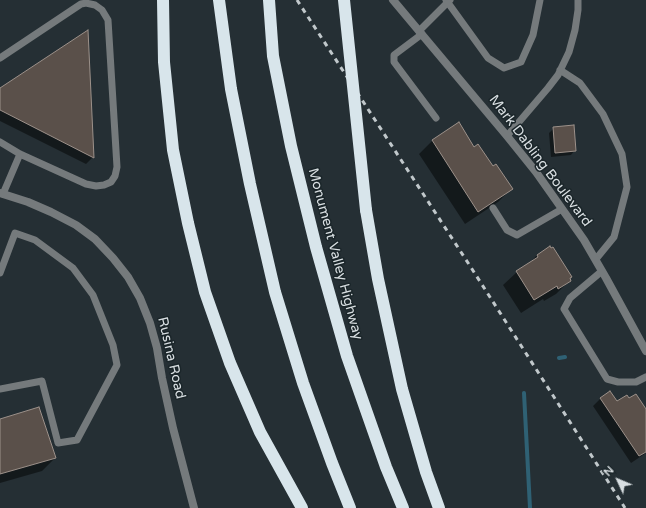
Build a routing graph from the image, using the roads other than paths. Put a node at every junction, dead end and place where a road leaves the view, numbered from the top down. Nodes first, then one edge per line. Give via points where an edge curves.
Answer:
1 (163, 0) edge
2 (219, 0) edge
3 (269, 0) edge
4 (344, 0) edge
5 (393, 0) edge
6 (540, 0) edge
7 (578, 0) edge
8 (448, 1) edge
9 (421, 33) junction
10 (0, 58) edge
11 (560, 70) junction
12 (436, 118) dead end
13 (507, 136) junction
14 (0, 142) edge
15 (20, 154) junction
16 (2, 194) edge
17 (493, 208) dead end
18 (562, 209) junction
19 (596, 259) junction
20 (602, 271) junction
21 (0, 273) edge
22 (646, 351) edge
23 (646, 377) edge
24 (0, 389) edge
25 (194, 508) edge
26 (302, 508) edge
27 (350, 508) edge
28 (403, 508) edge
29 (439, 508) edge

1 - 26 highway via 164,62 173,150 205,292 230,363 260,432
2 - 27 highway via 230,89 275,292 303,383
3 - 28 highway, Monument Valley Highway via 273,56 291,146 316,247 345,349
4 - 29 highway, bridge via 366,210 378,279 402,389
5 - 9 street, Mark Dabling Boulevard
6 - 8 lane via 533,35 521,62 504,68 488,58
7 - 11 lane via 575,30 569,52
8 - 9 lane
9 - 12 lane via 394,55 394,62
9 - 13 street, Mark Dabling Boulevard
10 - 15 lane via 81,4 95,5 102,10 108,20 117,167 115,176 111,182 104,185 86,184
11 - 13 lane
11 - 19 lane via 580,83 603,114 622,154 627,187 614,237
13 - 18 street, Mark Dabling Boulevard
14 - 15 lane
15 - 16 lane
16 - 25 street, Rusina Road via 28,202 76,224 114,258 132,284 152,329 173,428
17 - 18 lane via 507,230 517,235
18 - 19 street, Mark Dabling Boulevard
19 - 20 street, Mark Dabling Boulevard
20 - 22 street, Mark Dabling Boulevard
20 - 23 lane via 570,298 564,309 607,379 636,382
21 - 24 lane via 15,233 35,240 73,268 93,295 113,345 117,365 77,440 58,443 42,381

